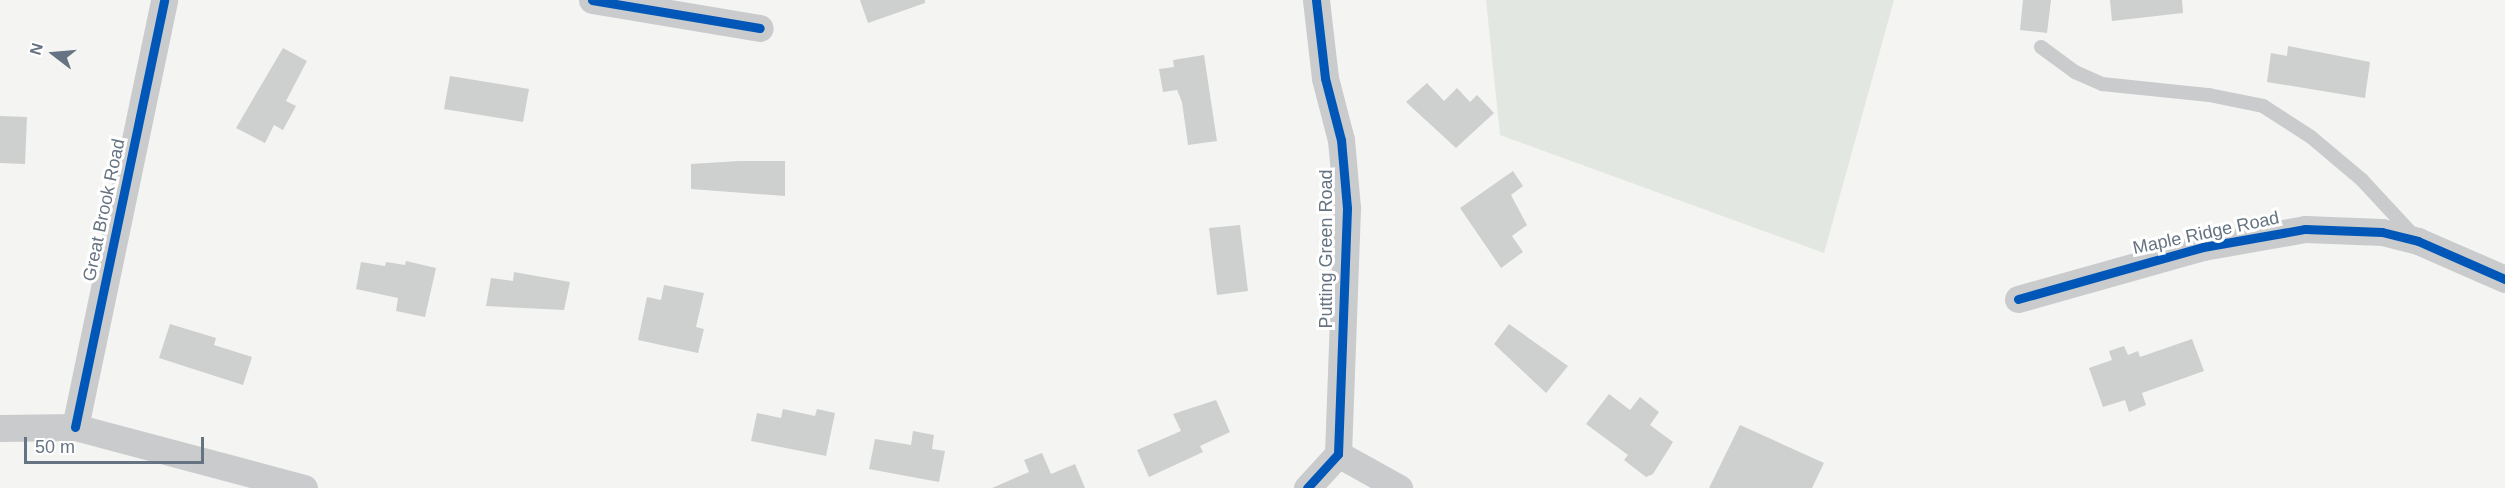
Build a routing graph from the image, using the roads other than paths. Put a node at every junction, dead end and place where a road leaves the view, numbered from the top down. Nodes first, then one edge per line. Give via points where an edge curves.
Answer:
1 (165, 0) edge
2 (592, 0) edge
3 (1316, 0) edge
4 (760, 28) dead end
5 (2041, 47) dead end
6 (2418, 241) junction
7 (2505, 279) edge
8 (2018, 299) dead end
9 (75, 427) junction
10 (0, 428) edge
11 (1338, 454) junction
12 (304, 488) edge
13 (1307, 488) edge
14 (1399, 488) edge

1 - 9 street, Great Brook Road
2 - 4 street
3 - 11 street, Putting Green Road via 1325,78 1341,140 1347,208
5 - 6 lane via 2075,72 2102,84 2209,95 2263,106 2311,137 2362,180
6 - 7 street, Maple Ridge Road
6 - 8 street, Maple Ridge Road via 2351,230 2255,235
9 - 10 street
9 - 12 street
11 - 13 street
11 - 14 street

